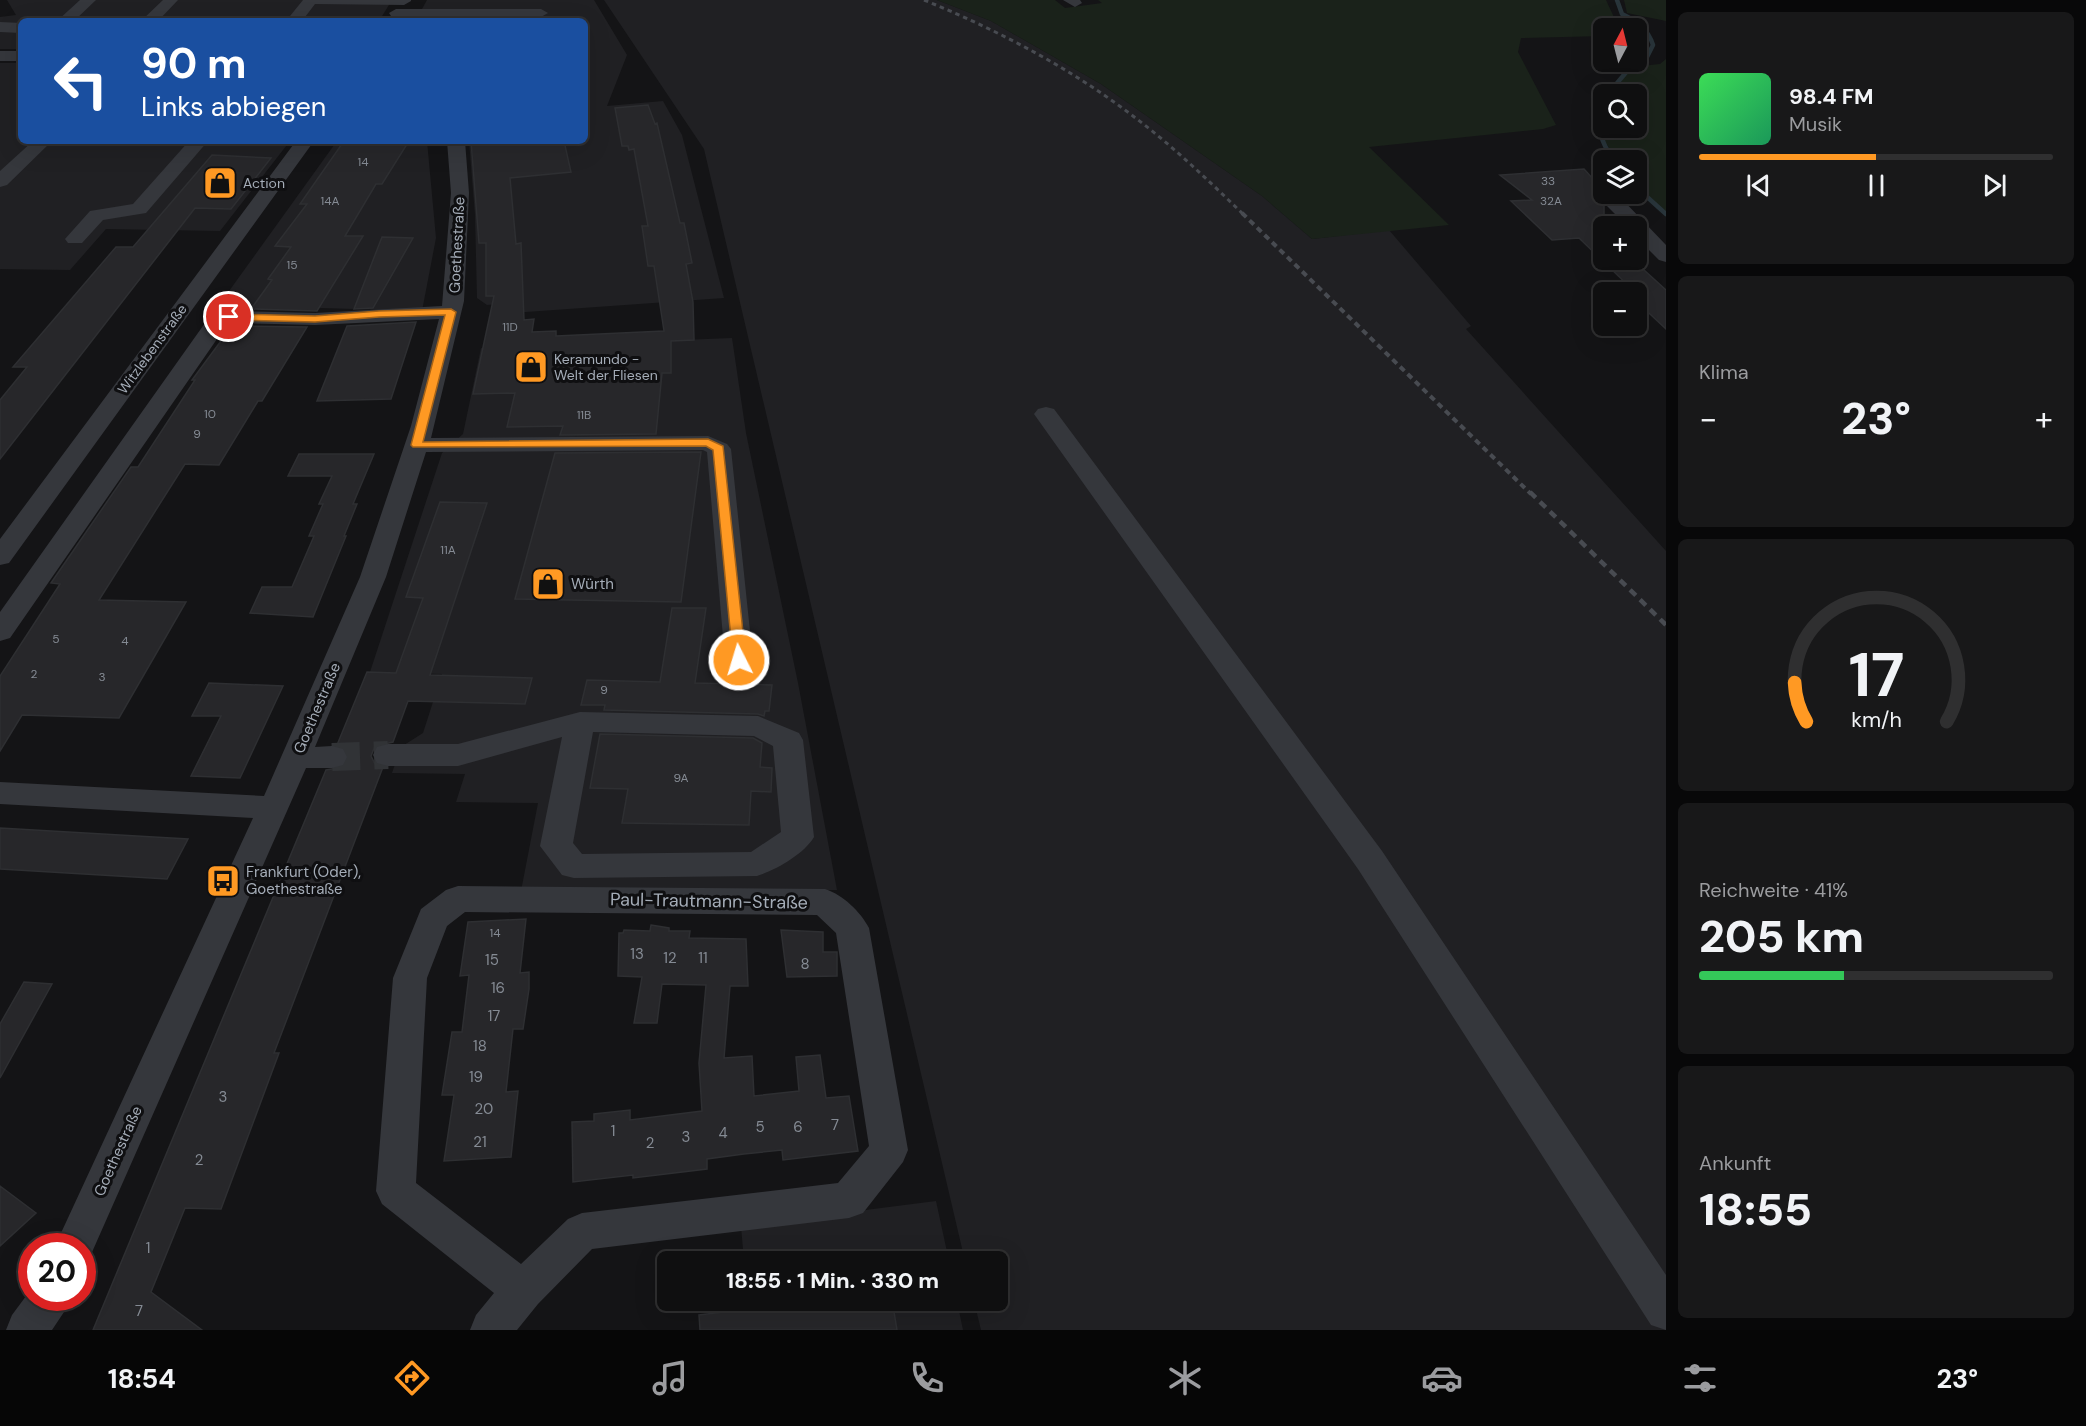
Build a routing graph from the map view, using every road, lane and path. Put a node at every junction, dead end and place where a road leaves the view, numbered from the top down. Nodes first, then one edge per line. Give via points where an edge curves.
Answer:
1 (89, 0) edge
2 (171, 0) edge
3 (399, 9) edge
4 (543, 11) edge
5 (68, 18) edge
6 (152, 18) edge
7 (296, 18) edge
8 (0, 27) edge
9 (18, 28) edge
10 (0, 56) edge
11 (18, 56) edge
12 (40, 144) edge
13 (196, 144) edge
14 (303, 144) edge
15 (456, 144) edge
16 (0, 181) edge
17 (1616, 204) edge
18 (75, 239) dead end
19 (1666, 256) edge
20 (451, 312) junction
21 (1047, 414) dead end
22 (417, 445) junction
23 (0, 557) edge
24 (0, 632) edge
25 (739, 660) dead end
26 (579, 722) junction
27 (388, 755) tunnel mouth
28 (332, 757) tunnel mouth
29 (296, 758) junction
30 (0, 794) edge
31 (274, 808) junction
32 (81, 1233) edge
33 (523, 1290) junction
34 (40, 1311) edge
35 (1666, 1311) edge
36 (27, 1330) edge
37 (491, 1330) edge

1 - 5 street
2 - 6 street
3 - 4 street
3 - 7 street via 311,0
8 - 9 street
10 - 11 street
12 - 16 street
13 - 18 street via 139,209 97,215
14 - 23 street, Witzlebenstraße
15 - 20 street, Goethestraße via 460,194
17 - 19 street
20 - 22 street, Goethestraße
20 - 24 street via 315,319 229,317 218,321
21 - 35 street via 1370,860
22 - 25 street via 708,443 719,449
22 - 29 street, Goethestraße via 373,577
26 - 26 street via 758,726 788,740 798,837 757,864 574,866 556,846
26 - 27 street via 459,755
28 - 29 street
29 - 31 street, Goethestraße
30 - 31 street
31 - 32 street, Goethestraße
33 - 33 street, Paul-Trautmann-Straße via 582,1232 849,1200 889,1150 852,928 825,902 458,898 433,918 410,978 396,1191
33 - 37 street, Paul-Trautmann-Straße
34 - 36 street

